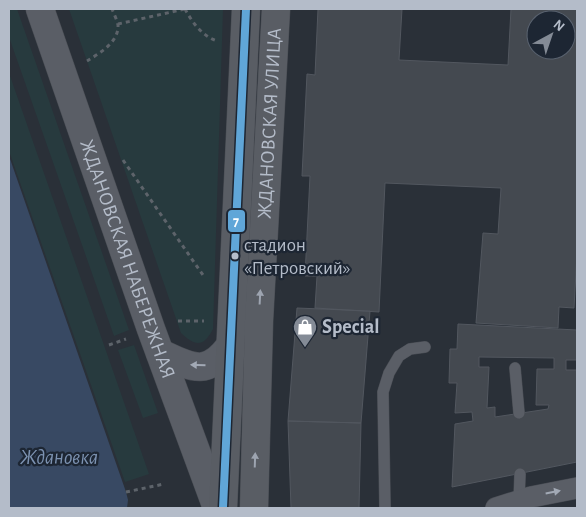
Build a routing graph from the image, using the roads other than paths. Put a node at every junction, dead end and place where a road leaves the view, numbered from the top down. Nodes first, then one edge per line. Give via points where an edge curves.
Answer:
1 (40, 9) edge
2 (246, 9) edge
3 (276, 9) edge
4 (230, 346) junction
5 (425, 348) dead end
6 (160, 353) junction
7 (515, 368) dead end
8 (519, 413) dead end
9 (520, 474) dead end
10 (577, 488) edge
11 (507, 506) edge
12 (217, 508) edge
13 (223, 508) edge
14 (254, 508) edge
15 (385, 508) edge

1 - 6 street, ЖДАНОВСКАЯ НАБЕРЕЖНАЯ
2 - 4 main road, ЖДАНОВСКАЯ УЛИЦА
14 -> 3 main road, ЖДАНОВСКАЯ УЛИЦА via 259,321
4 -> 6 street via 221,358 210,365 198,367
4 - 13 main road, ЖДАНОВСКАЯ УЛИЦА
5 - 15 lane via 410,349 399,356 383,392
6 - 12 street, ЖДАНОВСКАЯ НАБЕРЕЖНАЯ
7 - 8 lane
9 - 11 lane
11 -> 10 street via 531,497

